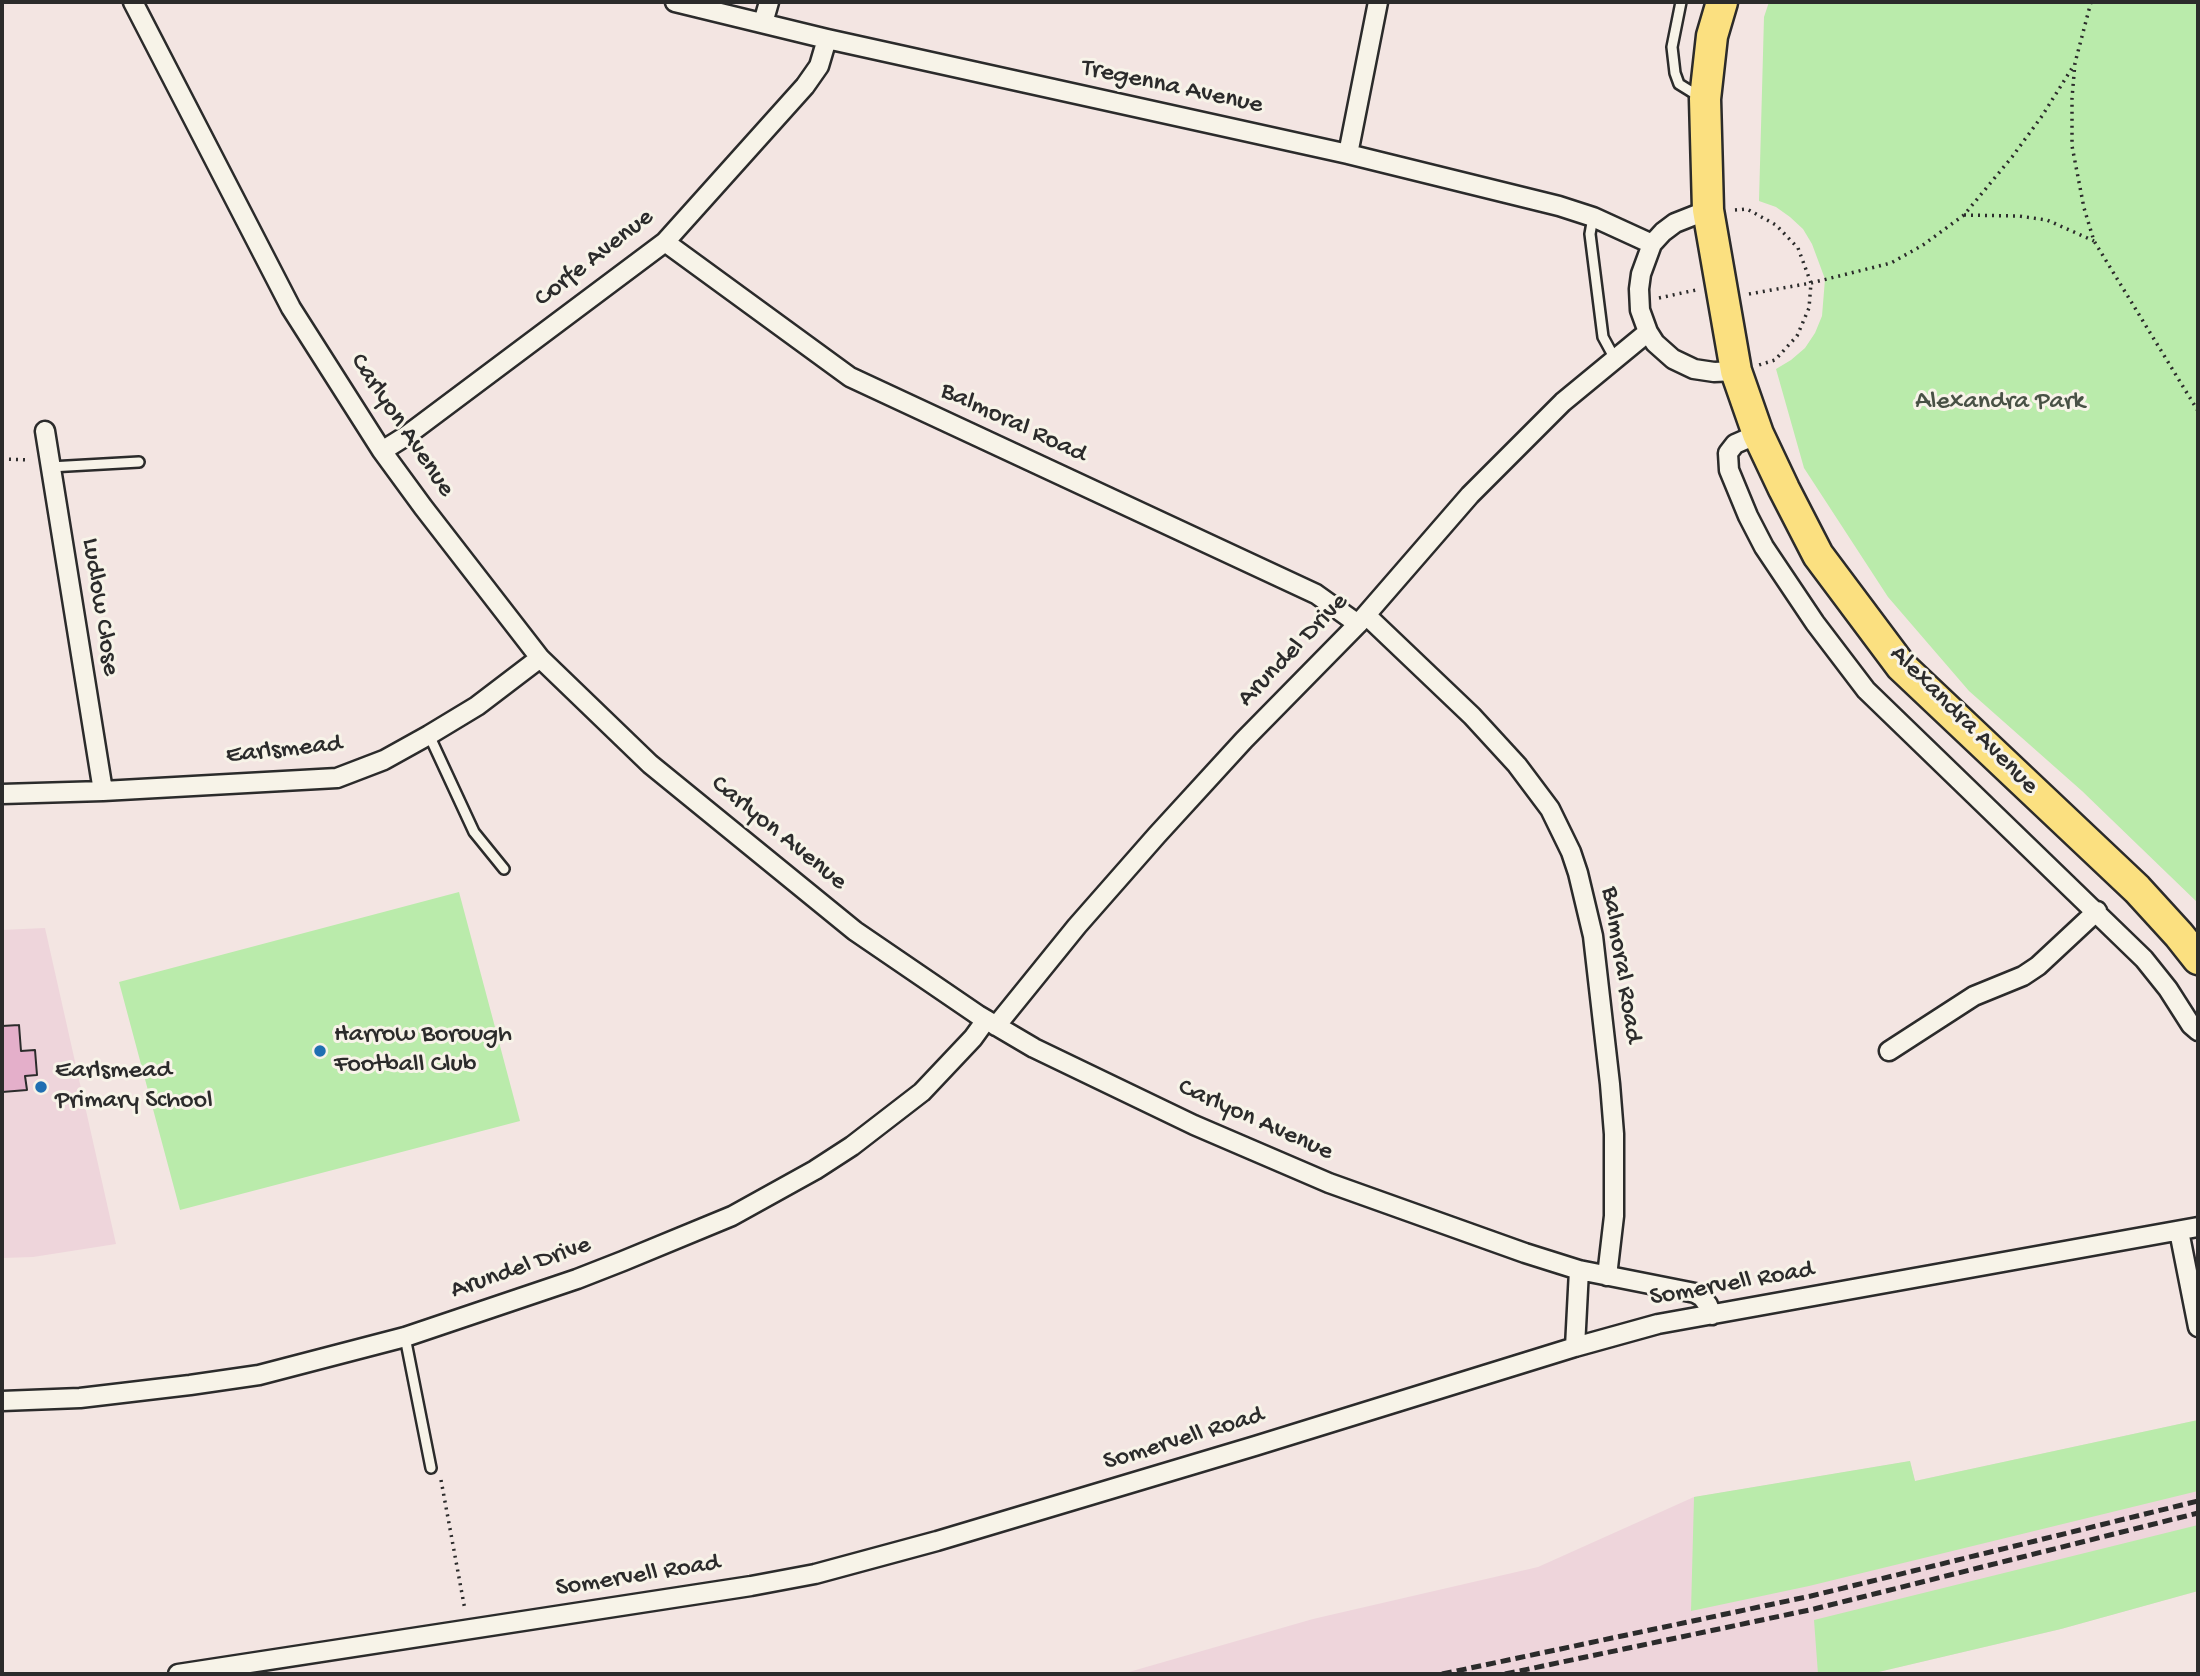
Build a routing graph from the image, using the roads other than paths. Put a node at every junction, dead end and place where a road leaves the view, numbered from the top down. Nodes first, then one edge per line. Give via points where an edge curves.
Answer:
1 (133, 2) edge
2 (675, 2) edge
3 (769, 2) edge
4 (1378, 2) edge
5 (1681, 2) edge
6 (1722, 2) edge
7 (763, 23) junction
8 (827, 39) junction
9 (1704, 99) junction
10 (1348, 154) junction
11 (1708, 210) junction
12 (1593, 217) junction
13 (665, 242) junction
14 (1652, 244) junction
15 (1648, 332) junction
16 (1615, 359) junction
17 (1736, 371) junction
18 (45, 431) dead end
19 (1758, 434) junction
20 (382, 451) junction
21 (139, 461) dead end
22 (50, 464) junction
23 (1362, 620) junction
24 (540, 658) junction
25 (429, 735) junction
26 (103, 791) junction
27 (2, 794) edge
28 (504, 869) dead end
29 (2097, 911) junction
30 (2198, 959) edge
31 (991, 1023) junction
32 (2198, 1031) edge
33 (1889, 1051) dead end
34 (2198, 1227) edge
35 (2179, 1231) junction
36 (1579, 1270) junction
37 (1607, 1276) junction
38 (1712, 1315) junction
39 (2198, 1327) edge
40 (405, 1337) junction
41 (1575, 1347) junction
42 (2, 1401) edge
43 (430, 1468) road end
44 (178, 1674) edge

1 - 20 street, Carlyon Avenue via 291,308
2 - 7 street, Tregenna Avenue
3 - 7 street
4 - 10 street
5 - 9 lane via 1672,47 1675,73 1679,84
6 - 9 main road, Alexandra Avenue via 1712,36
7 - 8 street, Tregenna Avenue
8 - 10 street, Tregenna Avenue
8 - 13 street, Corfe Avenue via 819,66 805,86
9 - 11 main road, Alexandra Avenue
10 - 12 street, Tregenna Avenue
11 - 14 street via 1675,223
11 - 17 main road, Alexandra Avenue
12 - 14 street, Tregenna Avenue
12 - 16 lane via 1590,234 1603,337
13 - 20 street, Corfe Avenue
13 - 23 street, Balmoral Road via 850,377 1316,594
14 - 15 street via 1641,274 1640,302
15 - 16 street, Arundel Drive
15 - 17 street via 1673,359 1694,369
16 - 23 street, Arundel Drive via 1503,460
17 - 19 main road, Alexandra Avenue
18 - 22 street, Ludlow Close
19 - 29 street via 1735,444 1728,453 1729,470 1764,547 1815,623 1866,690
19 - 30 main road, Alexandra Avenue via 1818,555 1901,666 2137,889
20 - 24 street, Carlyon Avenue
21 - 22 lane
22 - 26 street, Ludlow Close
23 - 31 street, Arundel Drive via 1244,740
23 - 37 street, Balmoral Road via 1463,707 1517,765 1550,809 1571,852 1593,936 1609,1073 1615,1190
24 - 25 street, Earlsmead via 477,706
24 - 31 street, Carlyon Avenue via 650,764 855,931
25 - 26 street, Earlsmead via 384,760 337,778
25 - 28 lane via 474,832
26 - 27 street, Earlsmead
29 - 32 street via 2144,959
29 - 33 street via 2023,976 1974,996
31 - 36 street, Carlyon Avenue via 1194,1125 1329,1183
31 - 40 street, Arundel Drive via 922,1092 852,1146 772,1195 577,1279
34 - 35 street, Somervell Road
35 - 38 street, Somervell Road
35 - 39 street
36 - 37 street, Carlyon Avenue
36 - 41 street
37 - 38 street, Carlyon Avenue via 1695,1293
38 - 41 street, Somervell Road via 1658,1324
40 - 42 street, Arundel Drive via 259,1375 80,1398
40 - 43 lane
41 - 44 street, Somervell Road via 863,1562 751,1586

